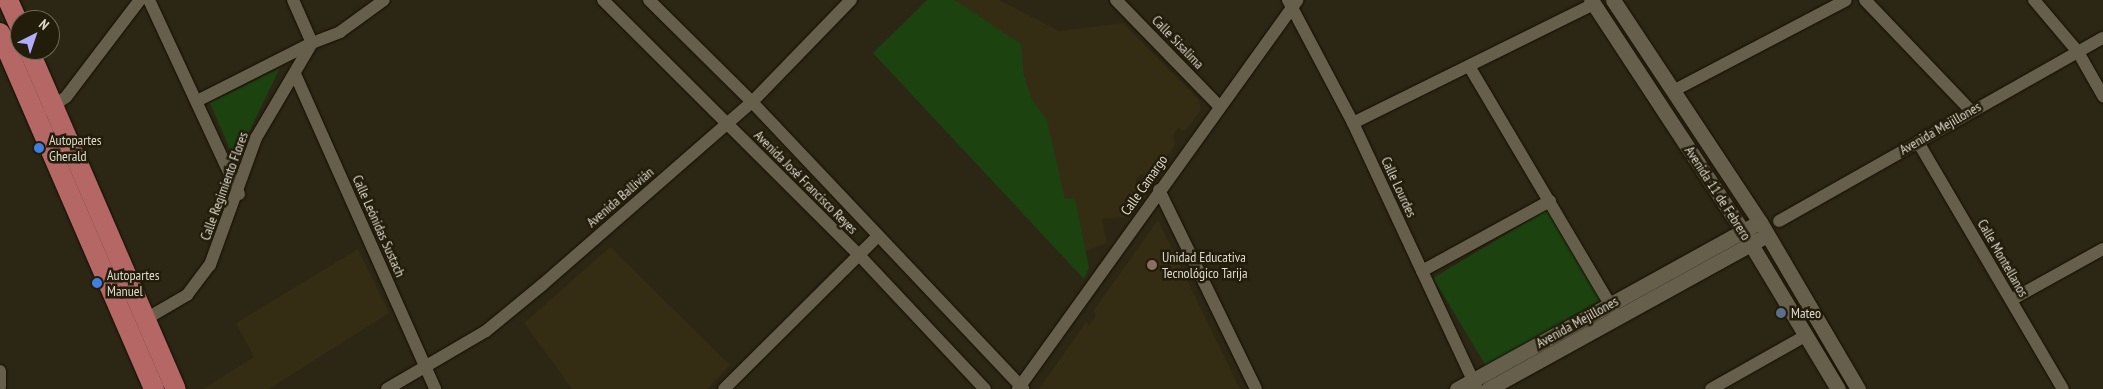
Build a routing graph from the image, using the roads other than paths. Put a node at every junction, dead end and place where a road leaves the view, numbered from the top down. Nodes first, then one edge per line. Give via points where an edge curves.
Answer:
1 (140, 0) edge
2 (149, 0) edge
3 (293, 0) edge
4 (384, 0) edge
5 (603, 0) edge
6 (649, 0) edge
7 (851, 0) edge
8 (1116, 0) edge
9 (1613, 0) edge
10 (1846, 0) edge
11 (1865, 0) edge
12 (2034, 0) edge
13 (1293, 2) edge
14 (1593, 2) edge
15 (0, 33) edge
16 (2103, 38) edge
17 (312, 43) junction
18 (2078, 52) junction
19 (33, 60) edge
20 (1469, 66) junction
21 (6, 67) edge
22 (295, 74) junction
23 (1673, 91) junction
24 (2103, 96) edge
25 (197, 101) junction
26 (752, 102) junction
27 (52, 106) junction
28 (1219, 106) junction
29 (1970, 110) junction
30 (36, 118) junction
31 (1353, 123) junction
32 (727, 125) junction
33 (1918, 142) junction
34 (1159, 190) junction
35 (239, 194) junction
36 (1550, 201) junction
37 (1764, 229) junction
38 (878, 236) junction
39 (1747, 238) junction
40 (2103, 249) edge
41 (859, 255) junction
42 (1422, 271) junction
43 (2011, 300) junction
44 (1611, 302) junction
45 (1618, 319) junction
46 (144, 320) junction
47 (1807, 335) junction
48 (426, 367) junction
49 (0, 371) edge
50 (1475, 384) edge
51 (0, 387) edge
52 (1021, 388) edge
53 (154, 389) edge
54 (176, 389) edge
55 (387, 389) edge
56 (435, 389) edge
57 (724, 389) edge
58 (985, 389) edge
59 (1256, 389) edge
60 (1457, 389) edge
61 (1488, 389) edge
62 (1712, 389) edge
63 (1838, 389) edge
64 (1858, 389) edge
65 (2063, 389) edge

1 - 27 street via 66,97
2 - 25 street
3 - 17 street
4 - 17 street via 340,32
5 - 32 street, Avenida José Francisco Reyes
6 - 26 street, Avenida José Francisco Reyes
7 - 26 street, Avenida Ballivián
8 - 28 street, Calle Sisalima
9 - 23 street, Avenida 11 de Febrero
10 - 23 street
11 - 29 street
12 - 18 street
13 - 28 street, Calle Camargo
13 - 31 street, Calle Lourdes
14 - 20 street
14 - 39 street, Avenida 11 de Febrero
15 - 21 highway
16 - 18 street, Avenida Mejillones
17 - 22 street, Calle Regimiento Flores
17 - 25 street
18 - 24 street
18 - 29 street, Avenida Mejillones
19 - 27 highway
20 - 31 street
20 - 36 street
21 - 30 highway
22 - 35 street, Calle Regimiento Flores via 256,138
22 - 48 street, Calle Leónidas Sustach
23 - 37 street, Avenida 11 de Febrero
25 - 35 street
26 - 32 street, Avenida Ballivián
26 - 38 street, Avenida José Francisco Reyes
27 - 30 street
27 - 46 highway
28 - 34 street, Calle Camargo
29 - 33 street, Avenida Mejillones
30 - 53 highway
31 - 42 street, Calle Lourdes
32 - 41 street, Avenida José Francisco Reyes
32 - 48 street, Avenida Ballivián via 486,331
33 - 37 street, Avenida Mejillones
33 - 43 street, Calle Montellanos
34 - 52 street, Calle Camargo
34 - 59 street
35 - 46 street, Calle Regimiento Flores via 210,265 188,295
36 - 42 street
36 - 44 street
37 - 39 street, Avenida Mejillones
37 - 64 street, Avenida 11 de Febrero
38 - 41 street
38 - 52 street, Avenida José Francisco Reyes
39 - 44 street, Avenida Mejillones
39 - 45 street, Avenida Mejillones
39 - 47 street, Avenida 11 de Febrero
40 - 43 street
41 - 57 street
41 - 58 street, Avenida José Francisco Reyes
42 - 50 street, Calle Lourdes
43 - 65 street, Calle Montellanos
44 - 45 street
44 - 50 street, Avenida Mejillones
45 - 61 street, Avenida Mejillones
46 - 54 highway
47 - 62 street
47 - 63 street, Avenida 11 de Febrero
48 - 55 street, Avenida Ballivián
48 - 56 street, Calle Leónidas Sustach
49 - 51 street
50 - 60 street, Avenida Mejillones

